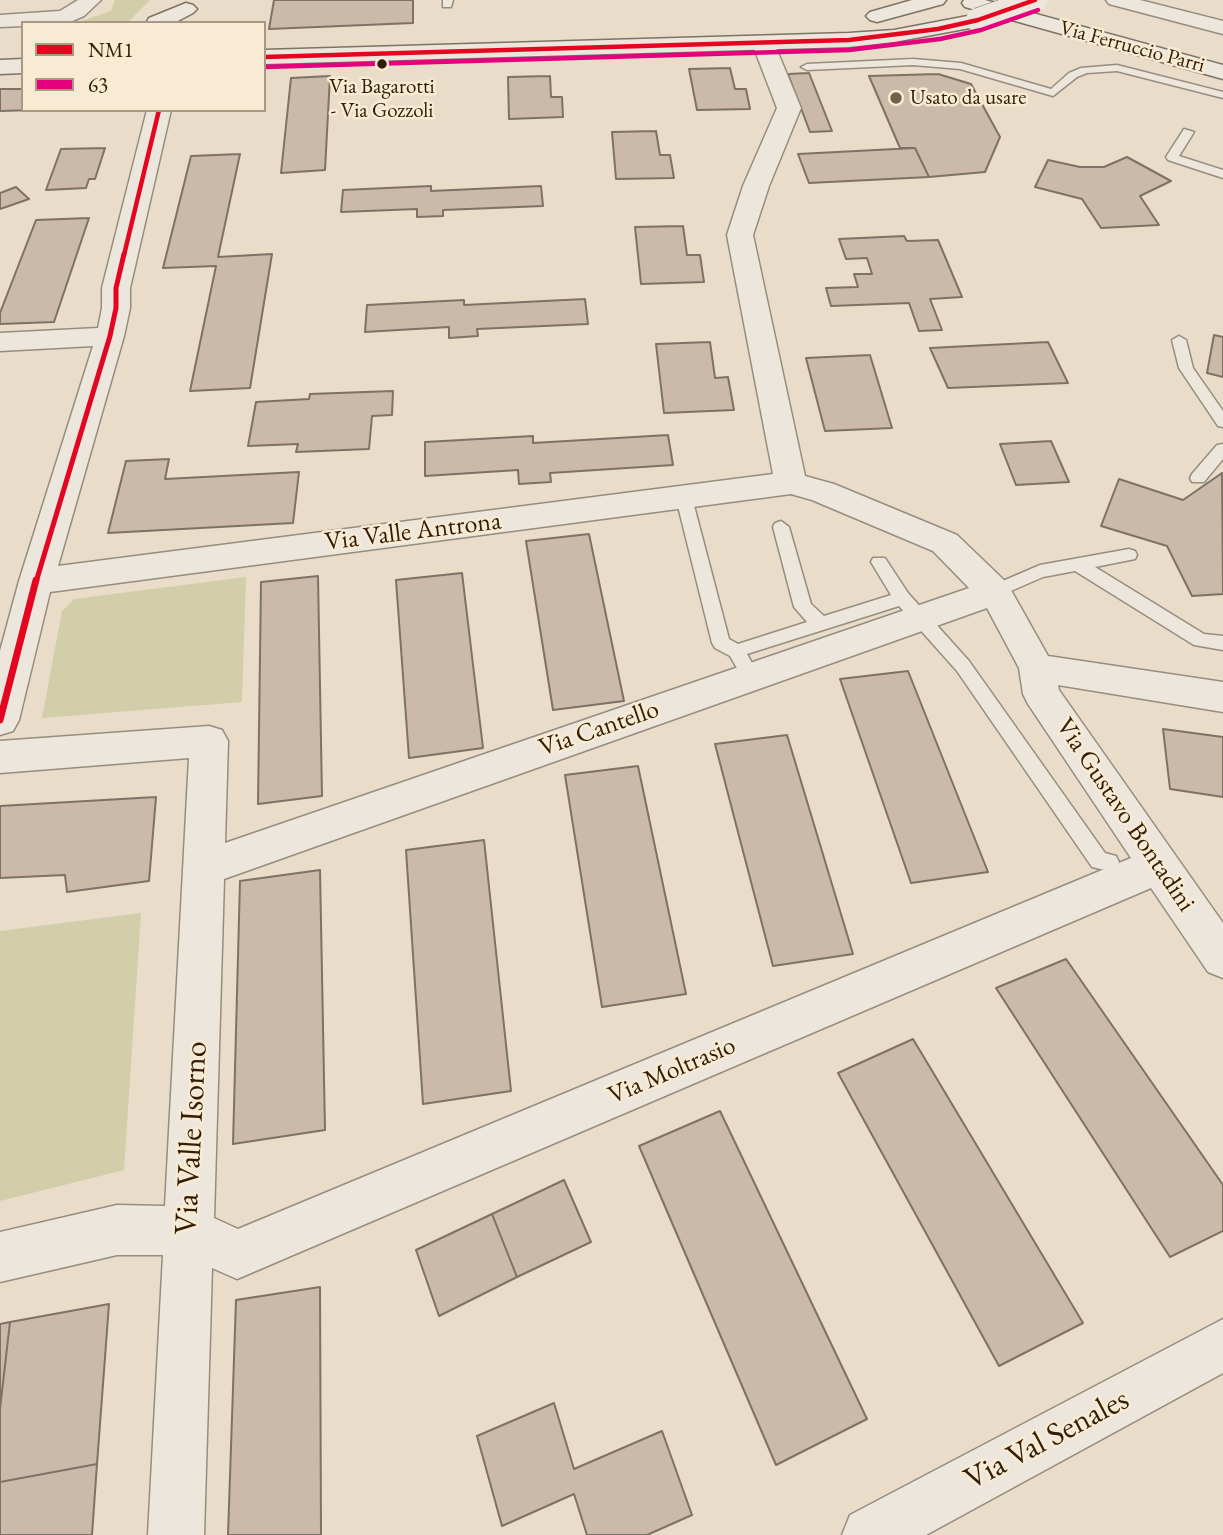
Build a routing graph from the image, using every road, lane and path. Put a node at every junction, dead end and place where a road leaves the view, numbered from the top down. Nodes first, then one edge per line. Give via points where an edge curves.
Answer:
1 (91, 0) edge
2 (960, 0) edge
3 (1178, 0) edge
4 (1044, 1) edge
5 (930, 2) edge
6 (1111, 8) edge
7 (186, 11) edge
8 (1223, 13) edge
9 (0, 21) edge
10 (162, 21) edge
11 (1223, 28) edge
12 (762, 43) junction
13 (545, 47) junction
14 (1223, 47) edge
15 (266, 57) edge
16 (21, 66) edge
17 (0, 67) edge
18 (807, 67) dead end
19 (1223, 72) edge
20 (1223, 96) edge
21 (159, 112) edge
22 (1188, 132) dead end
23 (1223, 174) edge
24 (110, 336) junction
25 (1179, 340) dead end
26 (0, 342) edge
27 (1223, 422) edge
28 (1223, 449) edge
29 (1198, 478) dead end
30 (791, 483) junction
31 (684, 498) junction
32 (781, 527) dead end
33 (1129, 555) dead end
34 (879, 562) dead end
35 (1076, 564) junction
36 (36, 581) junction
37 (995, 592) junction
38 (912, 608) junction
39 (822, 625) junction
40 (1223, 643) edge
41 (743, 664) junction
42 (1037, 668) junction
43 (1223, 697) edge
44 (0, 720) edge
45 (0, 757) edge
46 (1109, 862) dead end
47 (1158, 866) junction
48 (205, 868) junction
49 (1223, 958) edge
50 (187, 1231) junction
51 (0, 1257) edge
52 (1223, 1345) edge
53 (176, 1535) edge
54 (870, 1535) edge

1 - 9 street via 62,17
2 - 19 street, Via Ferruccio Parri
3 - 8 street
4 - 12 street, bridge via 978,20 894,36
5 - 13 street via 839,22
6 - 11 street
6 - 14 street, Via Ferruccio Parri
7 - 10 street
12 - 13 street
12 - 30 street via 789,108 740,235
13 - 15 street
16 - 17 street
18 - 20 lane via 913,62 961,66 1053,93 1073,75 1094,68 1117,68
21 - 24 street via 116,288
22 - 23 lane via 1172,157
24 - 26 street
24 - 36 street
25 - 27 lane via 1186,368
28 - 29 lane
30 - 31 street, Via Valle Antrona
30 - 37 street, Via Valle Antrona via 945,543
31 - 36 street, Via Valle Antrona
31 - 41 lane via 721,643
32 - 39 lane via 803,607
33 - 35 lane
34 - 38 lane
35 - 37 lane via 1040,571
35 - 40 lane via 1200,640
36 - 44 street
37 - 38 street, Via Cantello
37 - 42 street, Via Valle Antrona
38 - 39 lane
38 - 41 street, Via Cantello
38 - 46 lane via 963,666 1099,861
39 - 41 lane
41 - 48 street, Via Cantello
42 - 43 street
42 - 47 street, Via Gustavo Bontadini via 1041,694
45 - 48 street, Via Valle Isorno via 209,741
47 - 49 street, Via Gustavo Bontadini
47 - 50 street, Via Moltrasio via 237,1254
48 - 50 street, Via Valle Isorno
50 - 51 street via 117,1230
50 - 53 street, Via Valle Isorno
52 - 54 street, Via Val Senales

